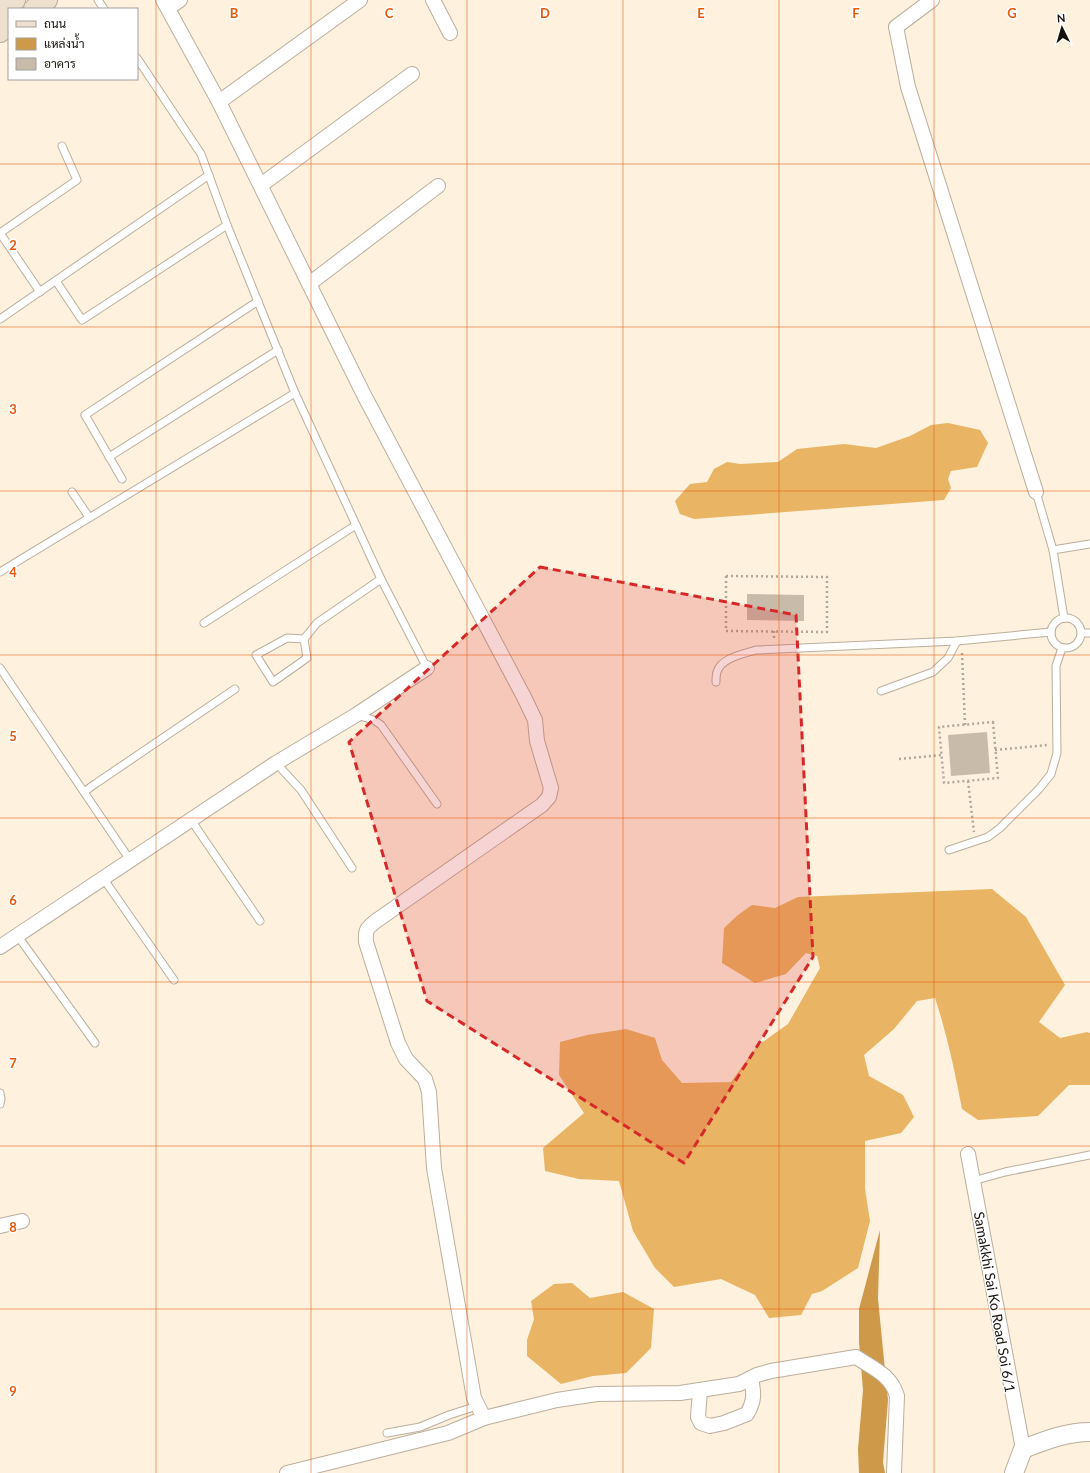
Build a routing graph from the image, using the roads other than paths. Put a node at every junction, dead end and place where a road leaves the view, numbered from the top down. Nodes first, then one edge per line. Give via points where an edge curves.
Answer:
1 (14, 0) edge
2 (47, 0) edge
3 (180, 0) edge
4 (360, 0) edge
5 (434, 0) edge
6 (932, 0) edge
7 (166, 4) edge
8 (35, 8) edge
9 (0, 10) edge
10 (450, 33) dead end
11 (138, 60) edge
12 (412, 74) dead end
13 (219, 102) junction
14 (62, 146) dead end
15 (209, 175) junction
16 (261, 185) junction
17 (438, 186) dead end
18 (227, 225) junction
19 (56, 281) junction
20 (309, 284) junction
21 (40, 292) junction
22 (258, 300) junction
23 (0, 319) edge
24 (278, 350) junction
25 (295, 393) junction
26 (109, 457) junction
27 (122, 479) dead end
28 (72, 492) dead end
29 (1036, 492) joint
30 (89, 518) junction
31 (356, 525) junction
32 (1090, 544) edge
33 (1053, 550) junction
34 (0, 572) edge
35 (381, 579) junction
36 (1064, 618) junction
37 (204, 623) dead end
38 (1051, 632) junction
39 (1081, 633) junction
40 (1090, 633) edge
41 (304, 640) junction
42 (959, 640) junction
43 (1062, 648) junction
44 (0, 668) edge
45 (427, 668) joint
46 (716, 682) dead end
47 (234, 689) dead end
48 (881, 691) dead end
49 (356, 715) junction
50 (276, 763) junction
51 (84, 792) junction
52 (437, 804) dead end
53 (191, 820) junction
54 (948, 850) dead end
55 (130, 860) junction
56 (352, 868) dead end
57 (103, 878) junction
58 (260, 921) dead end
59 (17, 935) junction
60 (0, 946) edge
61 (174, 980) dead end
62 (95, 1043) dead end
63 (0, 1093) edge
64 (0, 1104) edge
65 (968, 1154) dead end
66 (1090, 1155) edge
67 (973, 1181) junction
68 (22, 1221) dead end
69 (0, 1226) edge
70 (751, 1378) junction
71 (700, 1390) junction
72 (481, 1412) junction
73 (1090, 1432) edge
74 (387, 1433) dead end
75 (1022, 1449) junction
76 (287, 1473) edge
77 (894, 1473) edge
78 (1014, 1473) edge

1 - 9 main road
2 - 8 main road
3 - 7 street
4 - 13 street
5 - 10 street
6 - 29 street via 896,27 908,87
7 - 13 street
11 - 15 lane via 201,154
12 - 16 street
13 - 16 street
14 - 21 lane via 77,180 0,233
15 - 18 lane
15 - 19 lane
16 - 20 street
17 - 20 street
18 - 19 lane via 82,320
18 - 22 lane
19 - 21 lane
20 - 72 street via 364,395 535,720 537,741 551,788 549,797 542,805 368,928 365,935 398,1043 406,1059 424,1080 430,1092 434,1168 474,1398
21 - 23 lane
22 - 24 lane
22 - 26 lane via 85,415
24 - 25 lane
24 - 26 lane
25 - 30 lane
25 - 31 lane
26 - 27 lane
28 - 30 lane
29 - 33 lane
30 - 34 lane
31 - 35 lane
31 - 37 lane
32 - 33 lane
33 - 36 lane
35 - 41 lane via 317,623
35 - 45 lane
36 - 38 lane via 1055,622
36 - 39 lane via 1074,620
38 - 42 lane
38 - 43 lane via 1053,642
39 - 40 lane
39 - 43 lane via 1076,645
41 - 41 lane via 287,638 256,655 273,682 308,658
42 - 46 lane via 756,650 735,656 721,665
42 - 48 lane via 948,658 933,672
43 - 54 lane via 1056,666 1057,753 1051,774 1039,789 988,837
44 - 51 lane
45 - 49 street
47 - 51 lane
49 - 50 street
49 - 52 lane via 382,725
50 - 53 street
50 - 56 lane via 301,790
51 - 55 lane
53 - 55 street
53 - 58 lane
55 - 57 street
57 - 59 street
57 - 61 lane
59 - 60 street
59 - 62 lane
63 - 64 lane
65 - 67 street, Samakkhi Sai Ko Road Soi 6/1
66 - 67 lane
67 - 75 street, Samakkhi Sai Ko Road Soi 6/1
68 - 69 street
70 - 71 street via 739,1384
70 - 71 street via 754,1394 747,1414 724,1423 710,1426 701,1423 698,1417
70 - 77 street via 771,1371 856,1357 889,1379 897,1396
71 - 72 street via 680,1393 597,1394
72 - 74 lane via 449,1415 420,1427
72 - 76 street via 448,1433
73 - 75 street via 1078,1432 1049,1439
75 - 78 street

